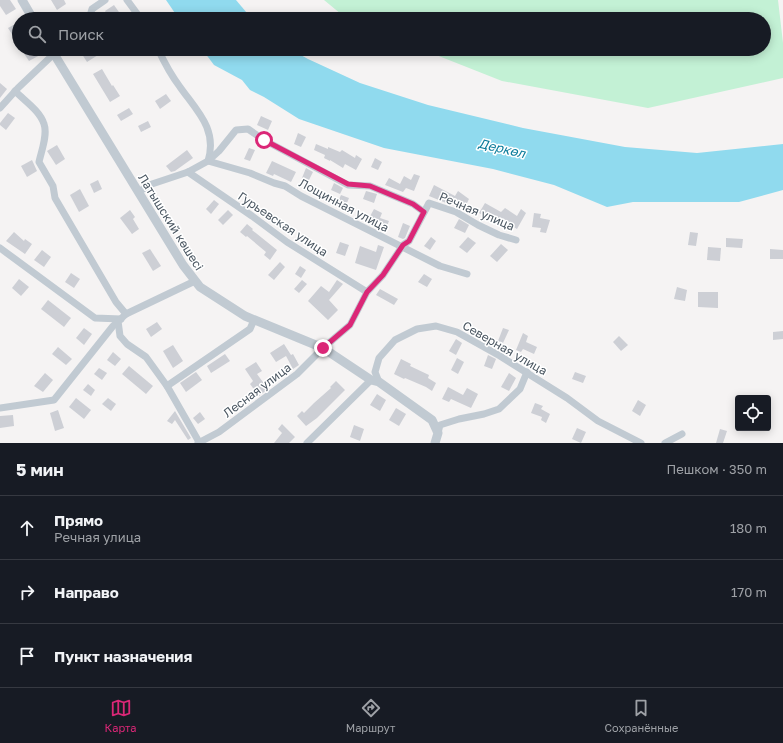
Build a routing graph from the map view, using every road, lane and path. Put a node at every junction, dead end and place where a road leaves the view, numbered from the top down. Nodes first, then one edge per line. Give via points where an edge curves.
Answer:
1 (22, 0) edge
2 (105, 0) edge
3 (127, 0) edge
4 (29, 12) edge
5 (91, 12) edge
6 (136, 12) edge
7 (50, 56) edge
8 (58, 56) edge
9 (162, 56) edge
10 (15, 91) junction
11 (0, 108) edge
12 (208, 161) junction
13 (188, 172) junction
14 (138, 192) junction
15 (429, 203) joint
16 (424, 212) junction
17 (516, 240) dead end
18 (402, 246) junction
19 (0, 248) edge
20 (467, 274) dead end
21 (195, 281) junction
22 (367, 292) junction
23 (122, 318) junction
24 (254, 320) junction
25 (323, 348) junction
26 (527, 372) junction
27 (375, 381) junction
28 (167, 386) junction
29 (0, 408) edge
30 (438, 433) junction
31 (682, 434) dead end
32 (198, 443) edge
33 (307, 443) edge
34 (435, 443) edge
35 (641, 443) edge
36 (665, 443) edge

1 - 4 street
2 - 5 street
3 - 6 street
7 - 10 street
8 - 14 street, Латышский көшесі
9 - 12 street via 180,87 197,108 210,133
10 - 11 street
10 - 23 street via 37,112 45,125 39,162 53,186 56,198 116,302
12 - 13 street
12 - 16 street, Речная улица via 236,130 248,129 348,184 370,186 413,204
12 - 18 street, Лощинная улица via 285,186 300,196
13 - 14 street via 152,184
13 - 22 street, Гурьевская улица via 288,242
14 - 21 street, Латышский көшесі
15 - 16 street, Лесная улица
15 - 17 street, Речная улица via 456,212 499,235
16 - 18 street, Лесная улица via 409,241
18 - 20 street, Лощинная улица via 440,266
18 - 22 street, Лесная улица via 383,275
19 - 23 street via 95,318
21 - 23 street
21 - 24 street, Латышский көшесі via 200,287
22 - 25 street, Лесная улица via 350,325
23 - 28 street, Лесная улица via 120,336 146,357
23 - 29 street via 54,400
24 - 25 street, Латышский көшесі
24 - 28 street via 250,329
25 - 27 street, Латышский көшесі
25 - 32 street, Лесная улица via 297,374 219,432
26 - 27 street, Северная улица via 458,332 436,326 417,329 395,340 379,358
26 - 30 street via 520,389 500,408 440,425
26 - 35 street, Северная улица via 598,421
27 - 30 street, Латышский көшесі via 432,420
27 - 33 street
28 - 32 street, Лесная улица
30 - 34 street
31 - 36 street

